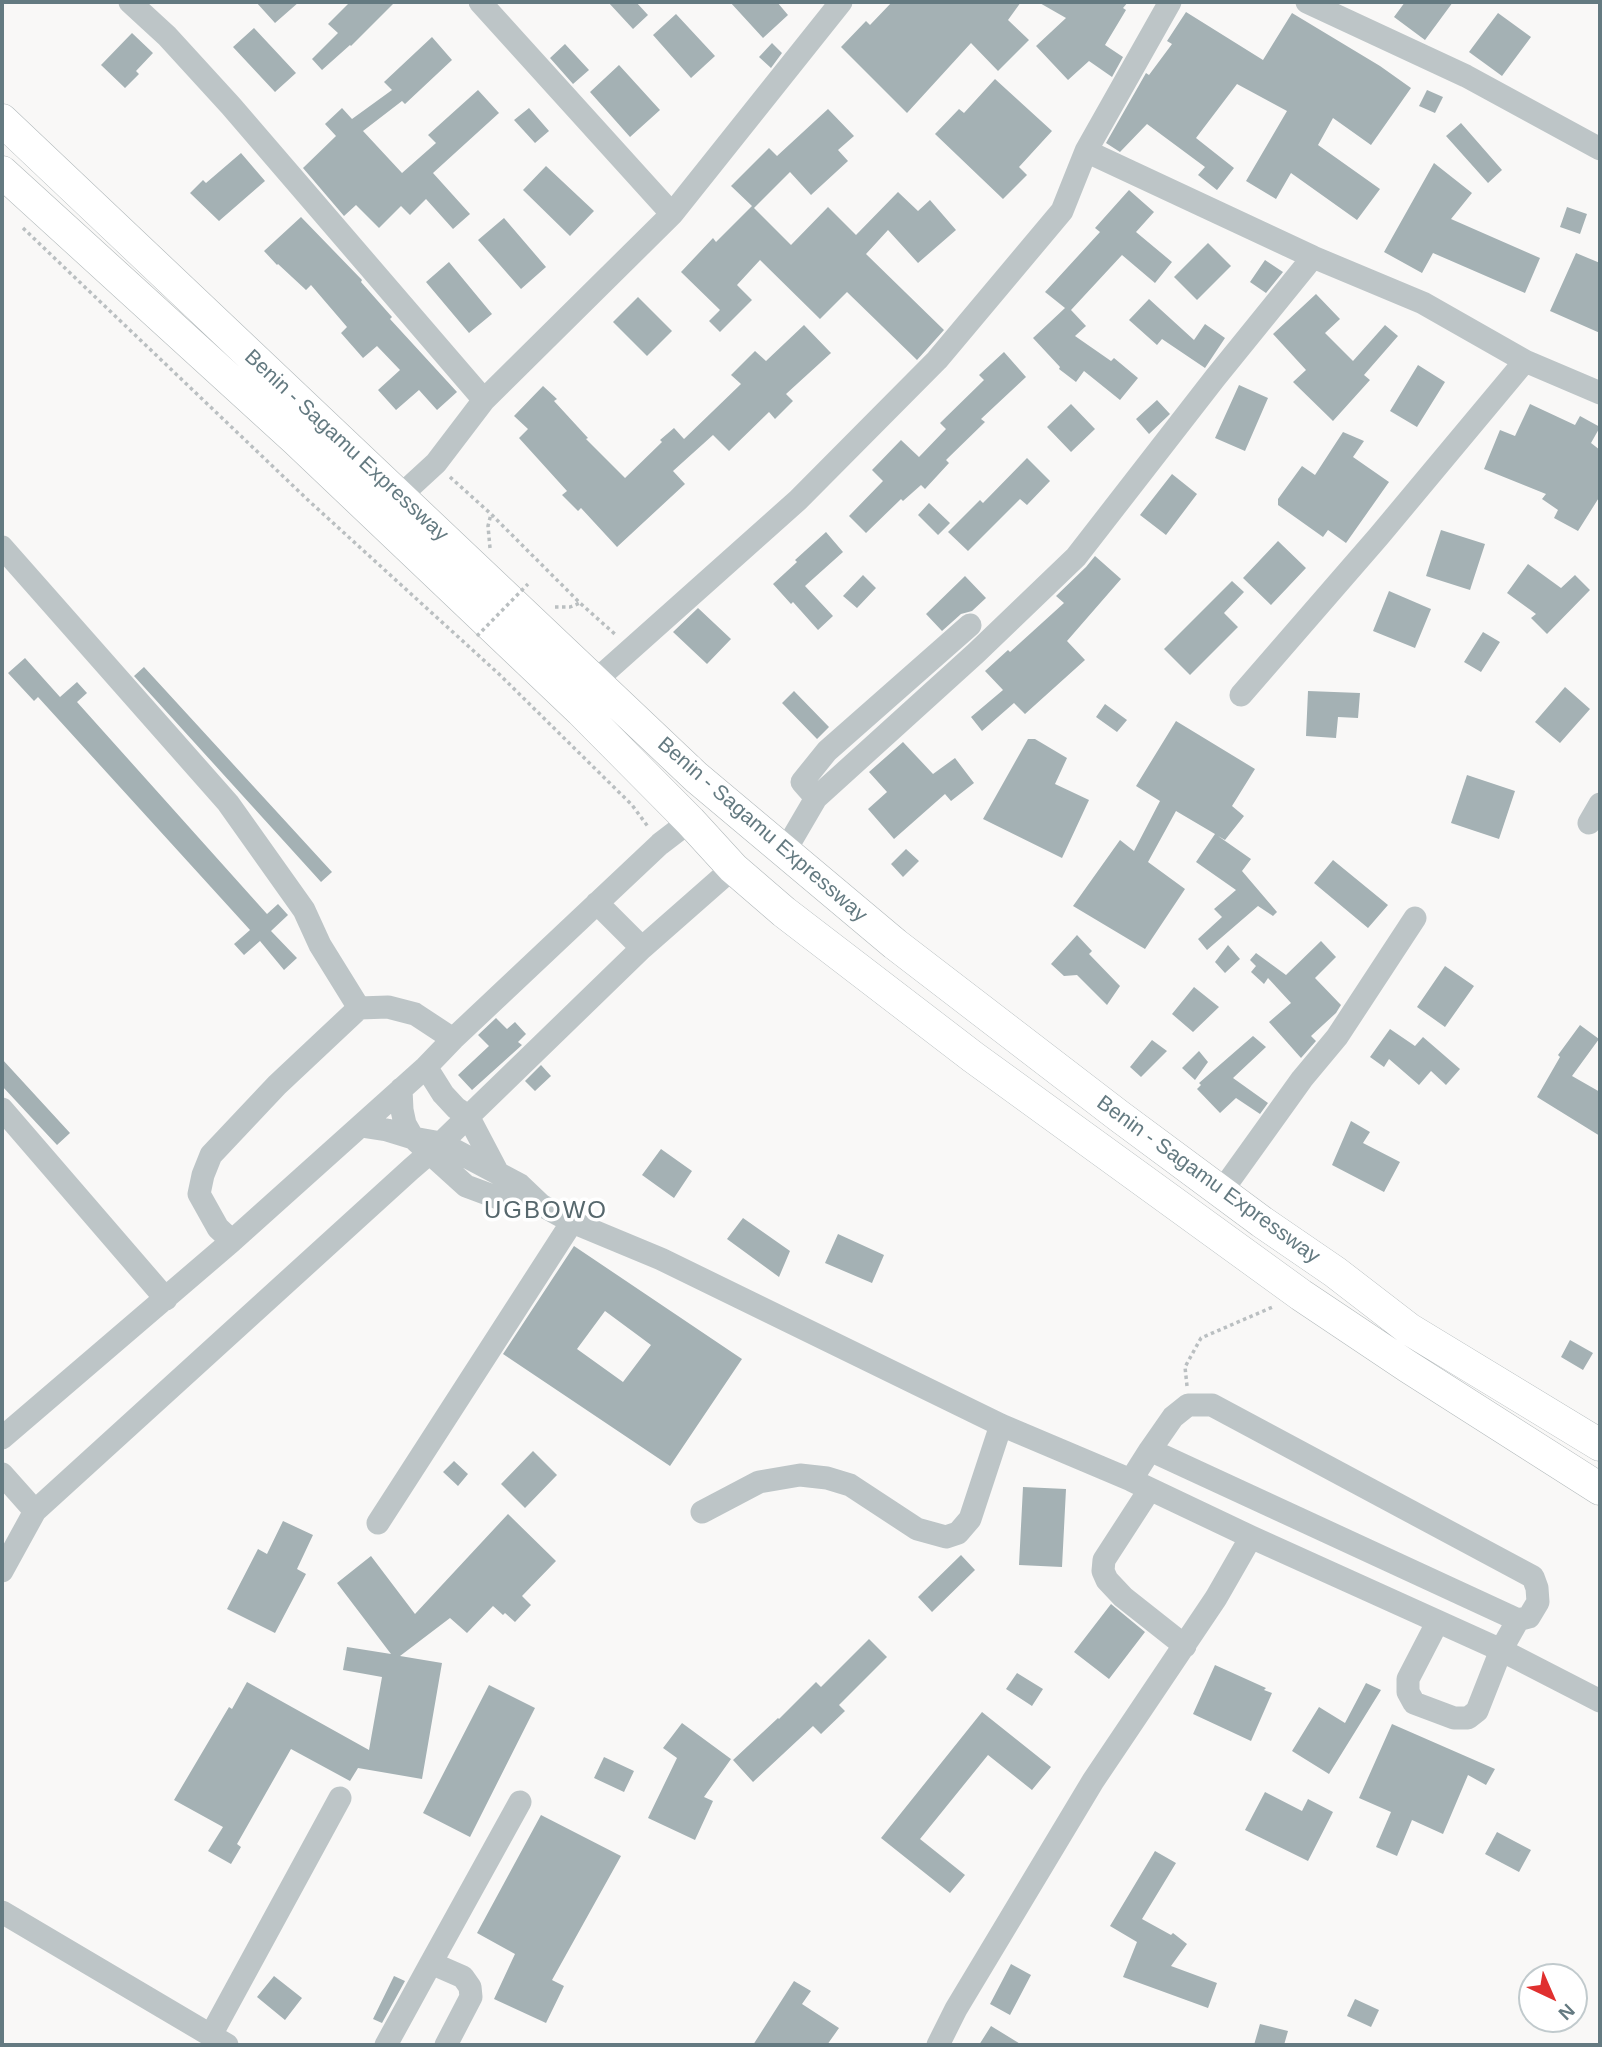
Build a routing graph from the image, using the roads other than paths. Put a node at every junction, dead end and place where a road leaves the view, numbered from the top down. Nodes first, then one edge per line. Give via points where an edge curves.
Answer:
1 (130, 2) edge
2 (480, 2) edge
3 (841, 2) edge
4 (1170, 2) edge
5 (1307, 2) edge
6 (2, 120) edge
7 (1600, 149) edge
8 (1086, 151) junction
9 (2, 172) edge
10 (672, 214) junction
11 (1313, 257) junction
12 (1525, 362) junction
13 (1600, 393) edge
14 (484, 400) junction
15 (399, 497) junction
16 (2, 547) edge
17 (970, 625) dead end
18 (594, 682) junction
19 (1241, 695) dead end
20 (816, 798) junction
21 (690, 821) junction
22 (785, 851) junction
23 (733, 868) junction
24 (597, 903) junction
25 (1415, 918) dead end
26 (642, 948) junction
27 (359, 1008) junction
28 (453, 1039) junction
29 (426, 1068) junction
30 (401, 1089) junction
31 (2, 1109) edge
32 (468, 1116) junction
33 (361, 1126) junction
34 (428, 1145) junction
35 (411, 1169) junction
36 (498, 1173) junction
37 (466, 1186) junction
38 (1221, 1192) junction
39 (541, 1205) junction
40 (572, 1222) junction
41 (232, 1241) junction
42 (166, 1299) junction
43 (1001, 1425) junction
44 (2, 1438) edge
45 (1600, 1445) edge
46 (1150, 1450) junction
47 (2, 1474) edge
48 (1141, 1484) junction
49 (1600, 1489) edge
50 (36, 1511) junction
51 (702, 1512) dead end
52 (378, 1523) dead end
53 (1251, 1537) junction
54 (2, 1571) edge
55 (1518, 1620) junction
56 (1437, 1623) junction
57 (1185, 1646) junction
58 (1501, 1650) junction
59 (1600, 1700) edge
60 (340, 1798) dead end
61 (520, 1802) dead end
62 (2, 1913) edge
63 (431, 1963) junction
64 (219, 2040) edge
65 (386, 2045) edge
66 (446, 2045) edge
67 (938, 2045) edge

1 - 14 street via 231,106
2 - 10 street
3 - 10 street
4 - 8 street
5 - 7 street via 1466,76
6 - 15 highway, Benin - Sagamu Expressway
8 - 11 street
8 - 18 street via 1062,211 937,360 798,500
9 - 21 highway via 296,440
10 - 14 street
11 - 12 street via 1423,303
11 - 20 street via 1076,557
12 - 13 street
12 - 19 street
14 - 15 street via 436,463
15 - 18 highway, Benin - Sagamu Expressway
16 - 27 street via 228,803 304,910
17 - 20 street via 827,751 803,782
18 - 22 highway, Benin - Sagamu Expressway via 696,777
20 - 22 street
21 - 23 highway
21 - 24 street
22 - 38 highway, Benin - Sagamu Expressway via 895,944
23 - 26 street
23 - 49 highway via 973,1057 1301,1294
24 - 26 street
24 - 28 street
25 - 38 street via 1337,1037
26 - 32 street
27 - 28 street via 388,1007 415,1014
27 - 41 street via 211,1155 199,1194 218,1228
28 - 29 street
29 - 30 street
29 - 32 street via 443,1094
30 - 33 street
30 - 34 street via 405,1124
31 - 42 street
32 - 34 street
32 - 36 street
33 - 34 street
33 - 41 street
34 - 35 street
34 - 36 street
34 - 37 street
35 - 37 street
35 - 50 street
36 - 39 street via 520,1185
37 - 39 street via 509,1202
38 - 45 highway, Benin - Sagamu Expressway via 1409,1329
39 - 40 street
40 - 43 street via 661,1259
40 - 52 street
41 - 42 street
42 - 44 street
43 - 48 street
43 - 51 street via 970,1519 958,1533 946,1538 917,1530 850,1485 800,1475 759,1482
46 - 48 street
46 - 55 street
46 - 55 street via 1173,1417 1188,1405 1212,1405 1533,1577 1538,1602 1529,1617
47 - 50 street
48 - 53 street
48 - 57 street via 1102,1571 1123,1597
50 - 54 street
53 - 56 street
53 - 57 street
55 - 58 street
56 - 58 street
56 - 58 street via 1408,1679 1413,1703 1454,1718 1468,1718 1477,1711
57 - 67 street via 1093,1781
58 - 59 street
60 - 64 street
61 - 63 street
62 - 64 street
63 - 65 street
63 - 66 street via 463,1978 470,1987 471,1997

